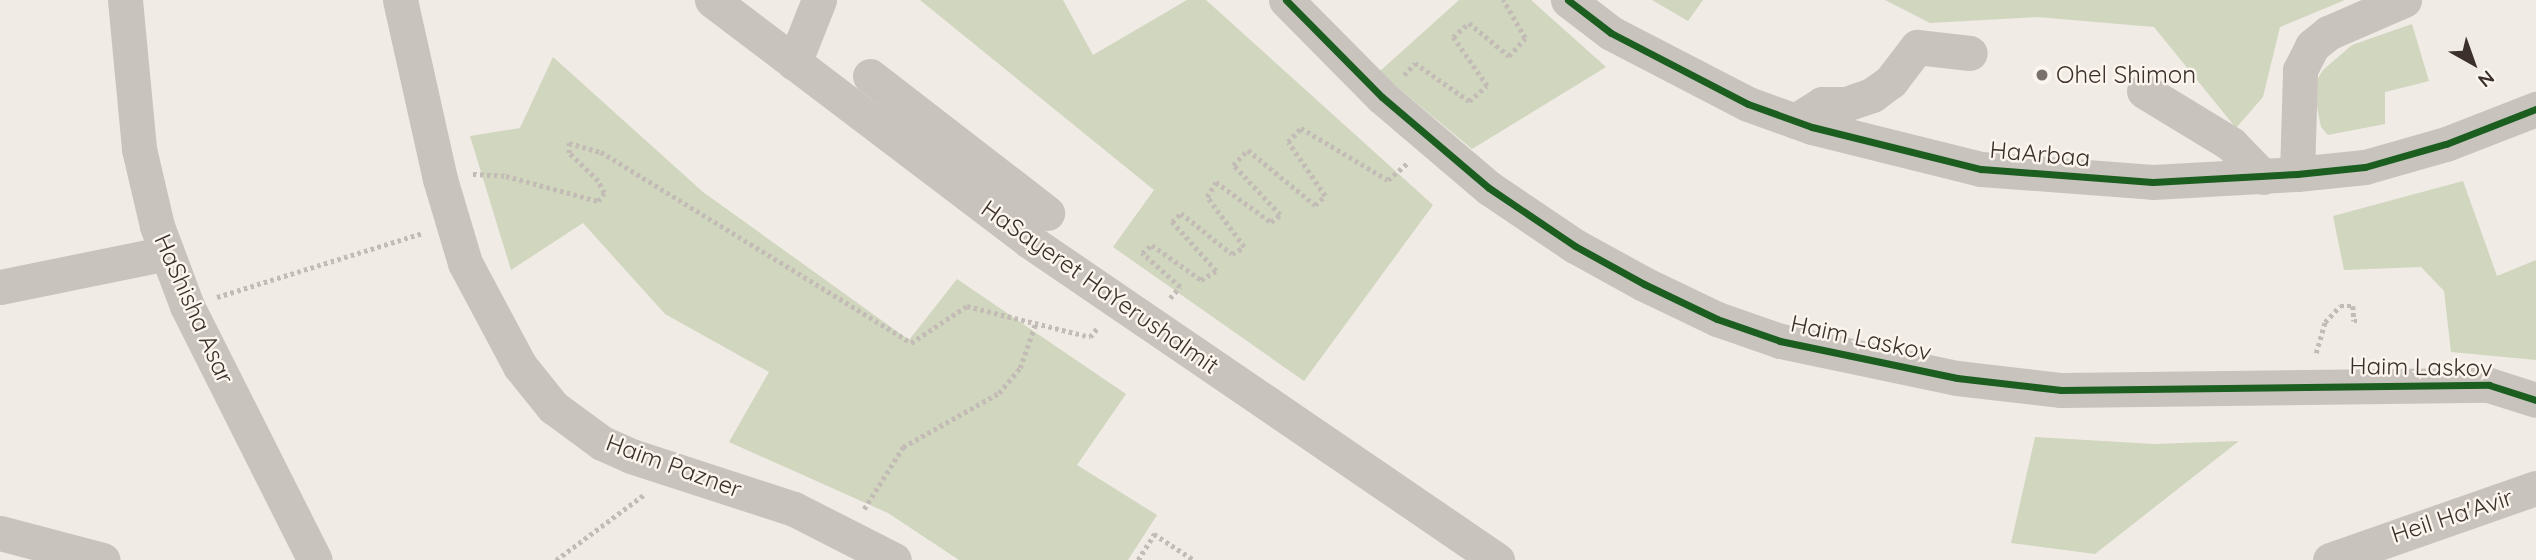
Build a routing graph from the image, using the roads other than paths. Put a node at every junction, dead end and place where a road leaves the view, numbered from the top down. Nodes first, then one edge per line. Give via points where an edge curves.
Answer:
1 (125, 0) edge
2 (400, 0) edge
3 (712, 0) edge
4 (819, 0) edge
5 (1286, 0) edge
6 (1568, 0) edge
7 (2404, 0) edge
8 (1970, 53) dead end
9 (794, 63) junction
10 (870, 76) dead end
11 (2144, 91) dead end
12 (2536, 109) edge
13 (1795, 121) junction
14 (957, 144) junction
15 (937, 171) junction
16 (2280, 175) junction
17 (1047, 213) dead end
18 (167, 253) junction
19 (0, 287) edge
20 (2536, 400) edge
21 (2536, 488) edge
22 (0, 533) edge
23 (103, 560) edge
24 (315, 560) edge
25 (894, 560) edge
26 (1497, 560) edge
27 (2330, 560) edge

1 - 18 street, HaShisha Asar via 139,149
2 - 25 street, Haim Pazner via 440,179 465,263 520,366 553,407 602,443 794,509
3 - 9 street, HaSayeret HaYerushalmit
4 - 9 street
5 - 20 street, Haim Laskov via 1382,97 1489,188 1575,246 1717,319 1780,341 1957,378 2061,390 2489,385
6 - 13 street, HaArbaa via 1611,33 1677,71
7 - 16 street via 2328,33 2312,46 2300,70
8 - 13 street via 1917,47 1891,81 1872,95 1846,104 1822,104
9 - 15 street, HaSayeret HaYerushalmit
10 - 14 street
11 - 16 street
12 - 16 street, HaArbaa via 2446,144 2365,167
13 - 16 street, HaArbaa via 1981,169 2154,182
14 - 15 street
14 - 17 street
15 - 26 street, HaSayeret HaYerushalmit via 1117,301
18 - 19 street
18 - 24 street, HaShisha Asar via 187,306
21 - 27 street, Heil Ha'Avir
22 - 23 street

